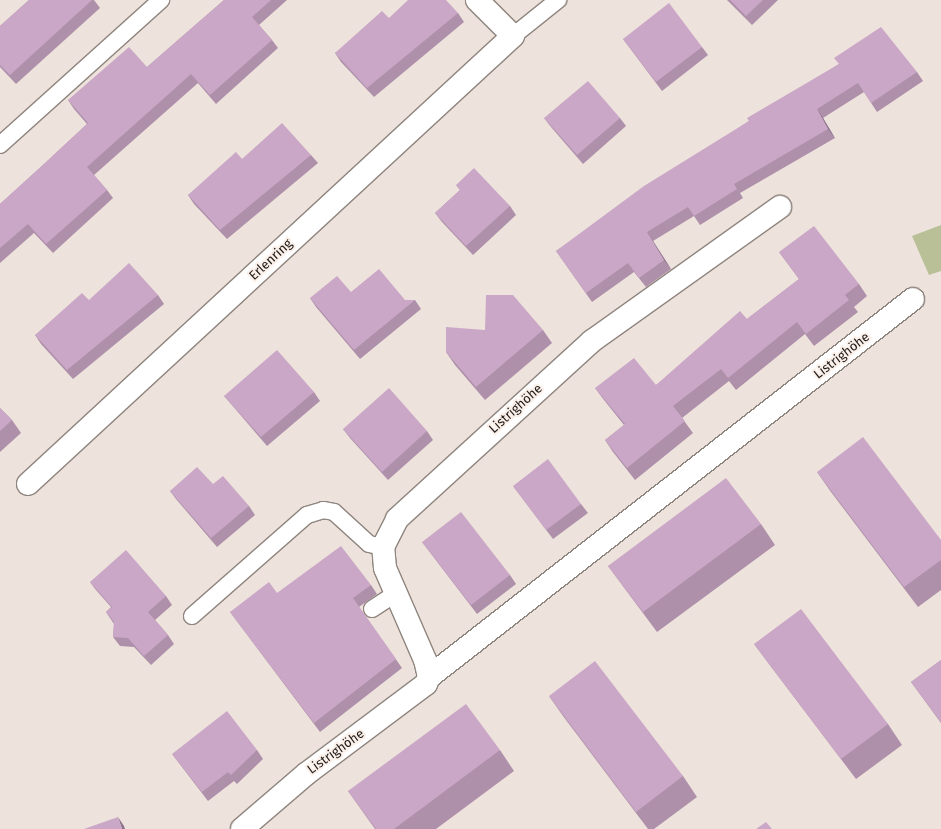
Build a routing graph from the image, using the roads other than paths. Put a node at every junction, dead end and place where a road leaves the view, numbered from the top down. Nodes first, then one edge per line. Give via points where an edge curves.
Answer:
1 (161, 0) edge
2 (478, 0) edge
3 (558, 0) edge
4 (513, 36) junction
5 (0, 145) edge
6 (780, 207) dead end
7 (913, 299) dead end
8 (28, 484) dead end
9 (382, 547) junction
10 (395, 594) junction
11 (372, 609) dead end
12 (192, 616) dead end
13 (429, 677) junction
14 (242, 829) edge

1 - 5 lane
2 - 4 street
3 - 4 lane, Erlenring
4 - 8 street, Erlenring
6 - 9 street, Listrighöhe via 592,341 397,518
7 - 13 street, Listrighöhe
9 - 10 street
9 - 12 lane via 368,544 334,512 323,510 307,515
10 - 11 lane
10 - 13 street via 425,660
13 - 14 street, Listrighöhe via 421,689 306,774

